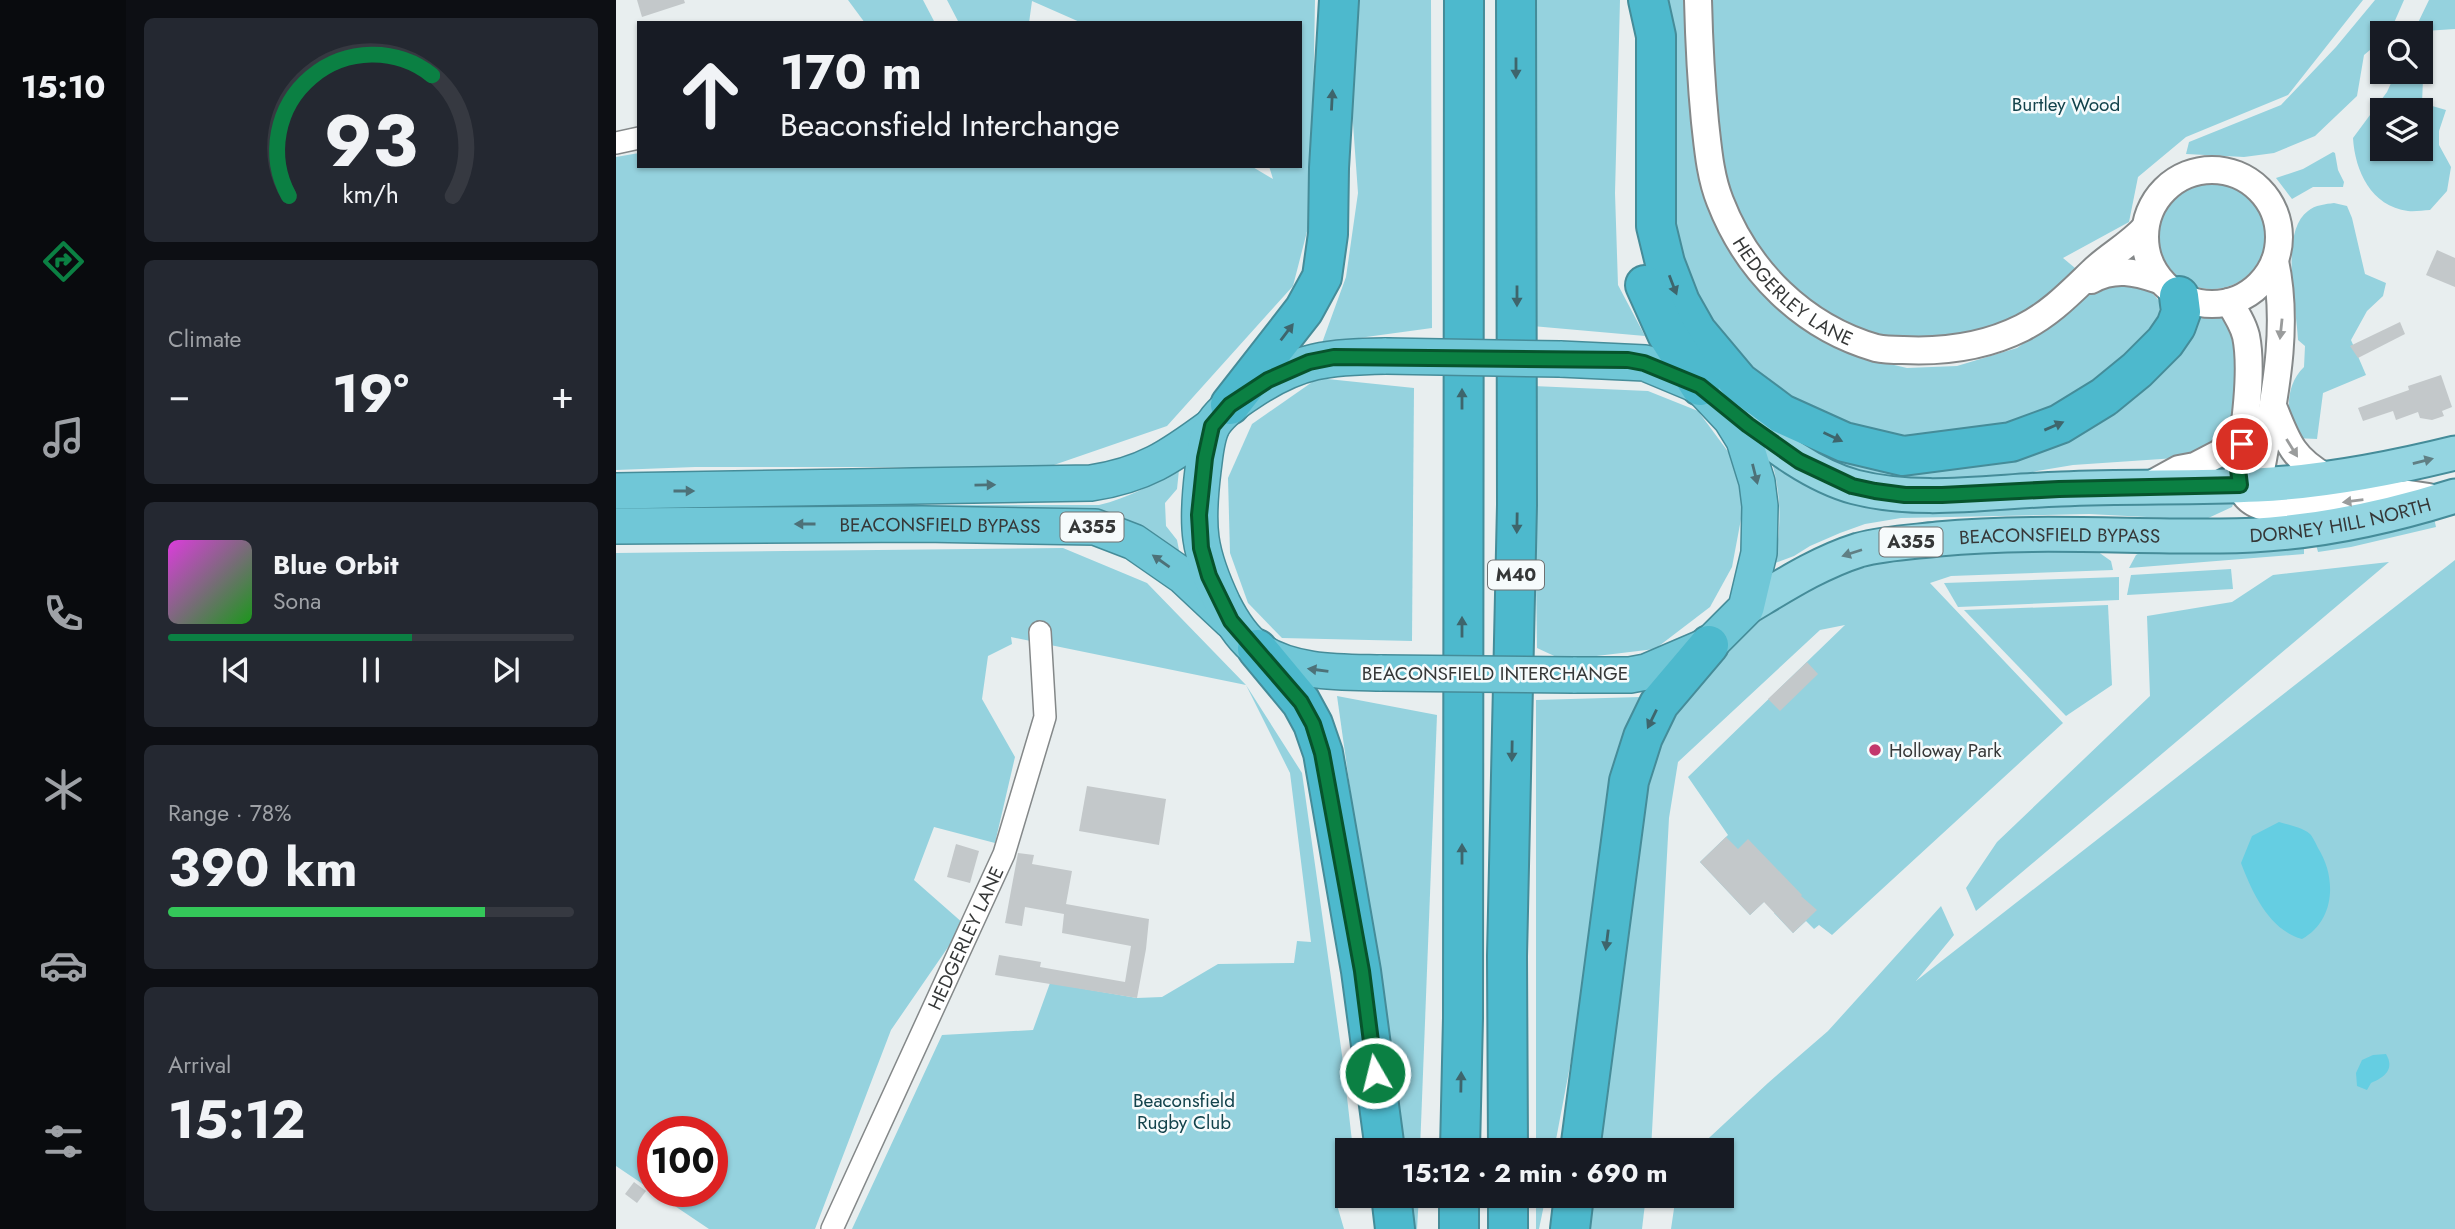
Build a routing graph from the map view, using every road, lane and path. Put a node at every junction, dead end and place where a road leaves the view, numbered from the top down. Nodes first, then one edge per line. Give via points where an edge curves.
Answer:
1 (1339, 0) edge
2 (1464, 0) edge
3 (1516, 0) edge
4 (1635, 0) edge
5 (1648, 0) edge
6 (1698, 0) edge
7 (637, 138) edge
8 (616, 143) edge
9 (2145, 228) junction
10 (2275, 261) junction
11 (2078, 287) junction
12 (2169, 288) junction
13 (2230, 302) junction
14 (1705, 390) junction
15 (2273, 406) junction
16 (1221, 415) junction
17 (2245, 419) junction
18 (2455, 453) edge
19 (2326, 477) junction
20 (2148, 486) junction
21 (616, 491) edge
22 (2250, 491) junction
23 (2450, 498) edge
24 (616, 526) edge
25 (2222, 536) junction
26 (1746, 608) junction
27 (1231, 621) junction
28 (1040, 632) dead end
29 (1709, 646) junction
30 (1257, 649) junction
31 (1383, 1138) edge
32 (1460, 1138) edge
33 (1508, 1138) edge
34 (1582, 1138) edge
35 (1393, 1208) edge
36 (1459, 1208) edge
37 (1508, 1208) edge
38 (1572, 1208) edge
39 (832, 1229) edge
40 (1395, 1229) edge
41 (1459, 1229) edge
42 (1508, 1229) edge
43 (1570, 1229) edge

16 -> 1 highway via 1304,310 1322,277
32 -> 2 highway, M40
3 -> 33 highway, M40 via 1517,505 1507,956
4 - 14 highway via 1639,261 1662,325
5 -> 12 highway via 1656,36 1656,226 1665,264 1697,332 1739,382 1782,414 1844,442 1903,456 2011,442 2060,424 2137,370 2176,326 2181,312
6 - 11 street, HEDGERLEY LANE via 1708,153 1718,197 1730,227 1780,295 1823,326 1878,349 1935,352 1982,344 2022,328
7 - 8 street
9 - 10 street via 2150,209 2176,180 2213,169 2233,173 2252,183 2277,219
9 - 11 street, HEDGERLEY LANE
9 - 12 street via 2150,264
10 - 13 street via 2249,294
10 -> 15 street via 2282,317
11 - 12 street, HEDGERLEY LANE via 2113,271 2136,272
12 - 13 street via 2195,303
13 - 17 street via 2246,336
14 - 16 highway, bridge via 1644,363 1334,357 1309,362 1268,380
14 - 20 main road via 1799,461 1852,486 1875,491 1942,495
14 -> 26 highway via 1744,440 1757,482 1759,554
15 -> 19 street via 2294,453
15 - 22 street
21 -> 16 highway, BEACONSFIELD BYPASS via 1091,483 1146,469 1177,452
16 - 27 highway, BEACONSFIELD INTERCHANGE via 1205,458 1201,548
17 - 20 street via 2237,436 2220,453
17 - 22 street via 2238,469
19 -> 18 main road, DORNEY HILL NORTH
19 - 22 main road, DORNEY HILL NORTH
20 - 22 main road
23 -> 22 street via 2409,494 2278,509 2264,508
22 - 25 street via 2234,527
23 - 25 main road, DORNEY HILL NORTH / A355 via 2317,529
27 -> 24 highway, BEACONSFIELD BYPASS / A355 via 1182,576 1134,542 1095,527
25 -> 26 main road, BEACONSFIELD BYPASS / A355 via 1993,534 1885,545 1819,565
26 - 29 highway, BEACONSFIELD INTERCHANGE
27 - 30 highway, BEACONSFIELD INTERCHANGE
28 - 39 street, HEDGERLEY LANE via 1045,717 1004,854
29 -> 30 highway, BEACONSFIELD INTERCHANGE, bridge via 1630,675 1341,672 1306,668
29 -> 34 highway via 1660,704 1629,780
30 - 31 highway via 1301,702 1322,753 1362,971
35 - 40 highway
36 - 41 highway
37 - 42 highway
38 - 43 highway

